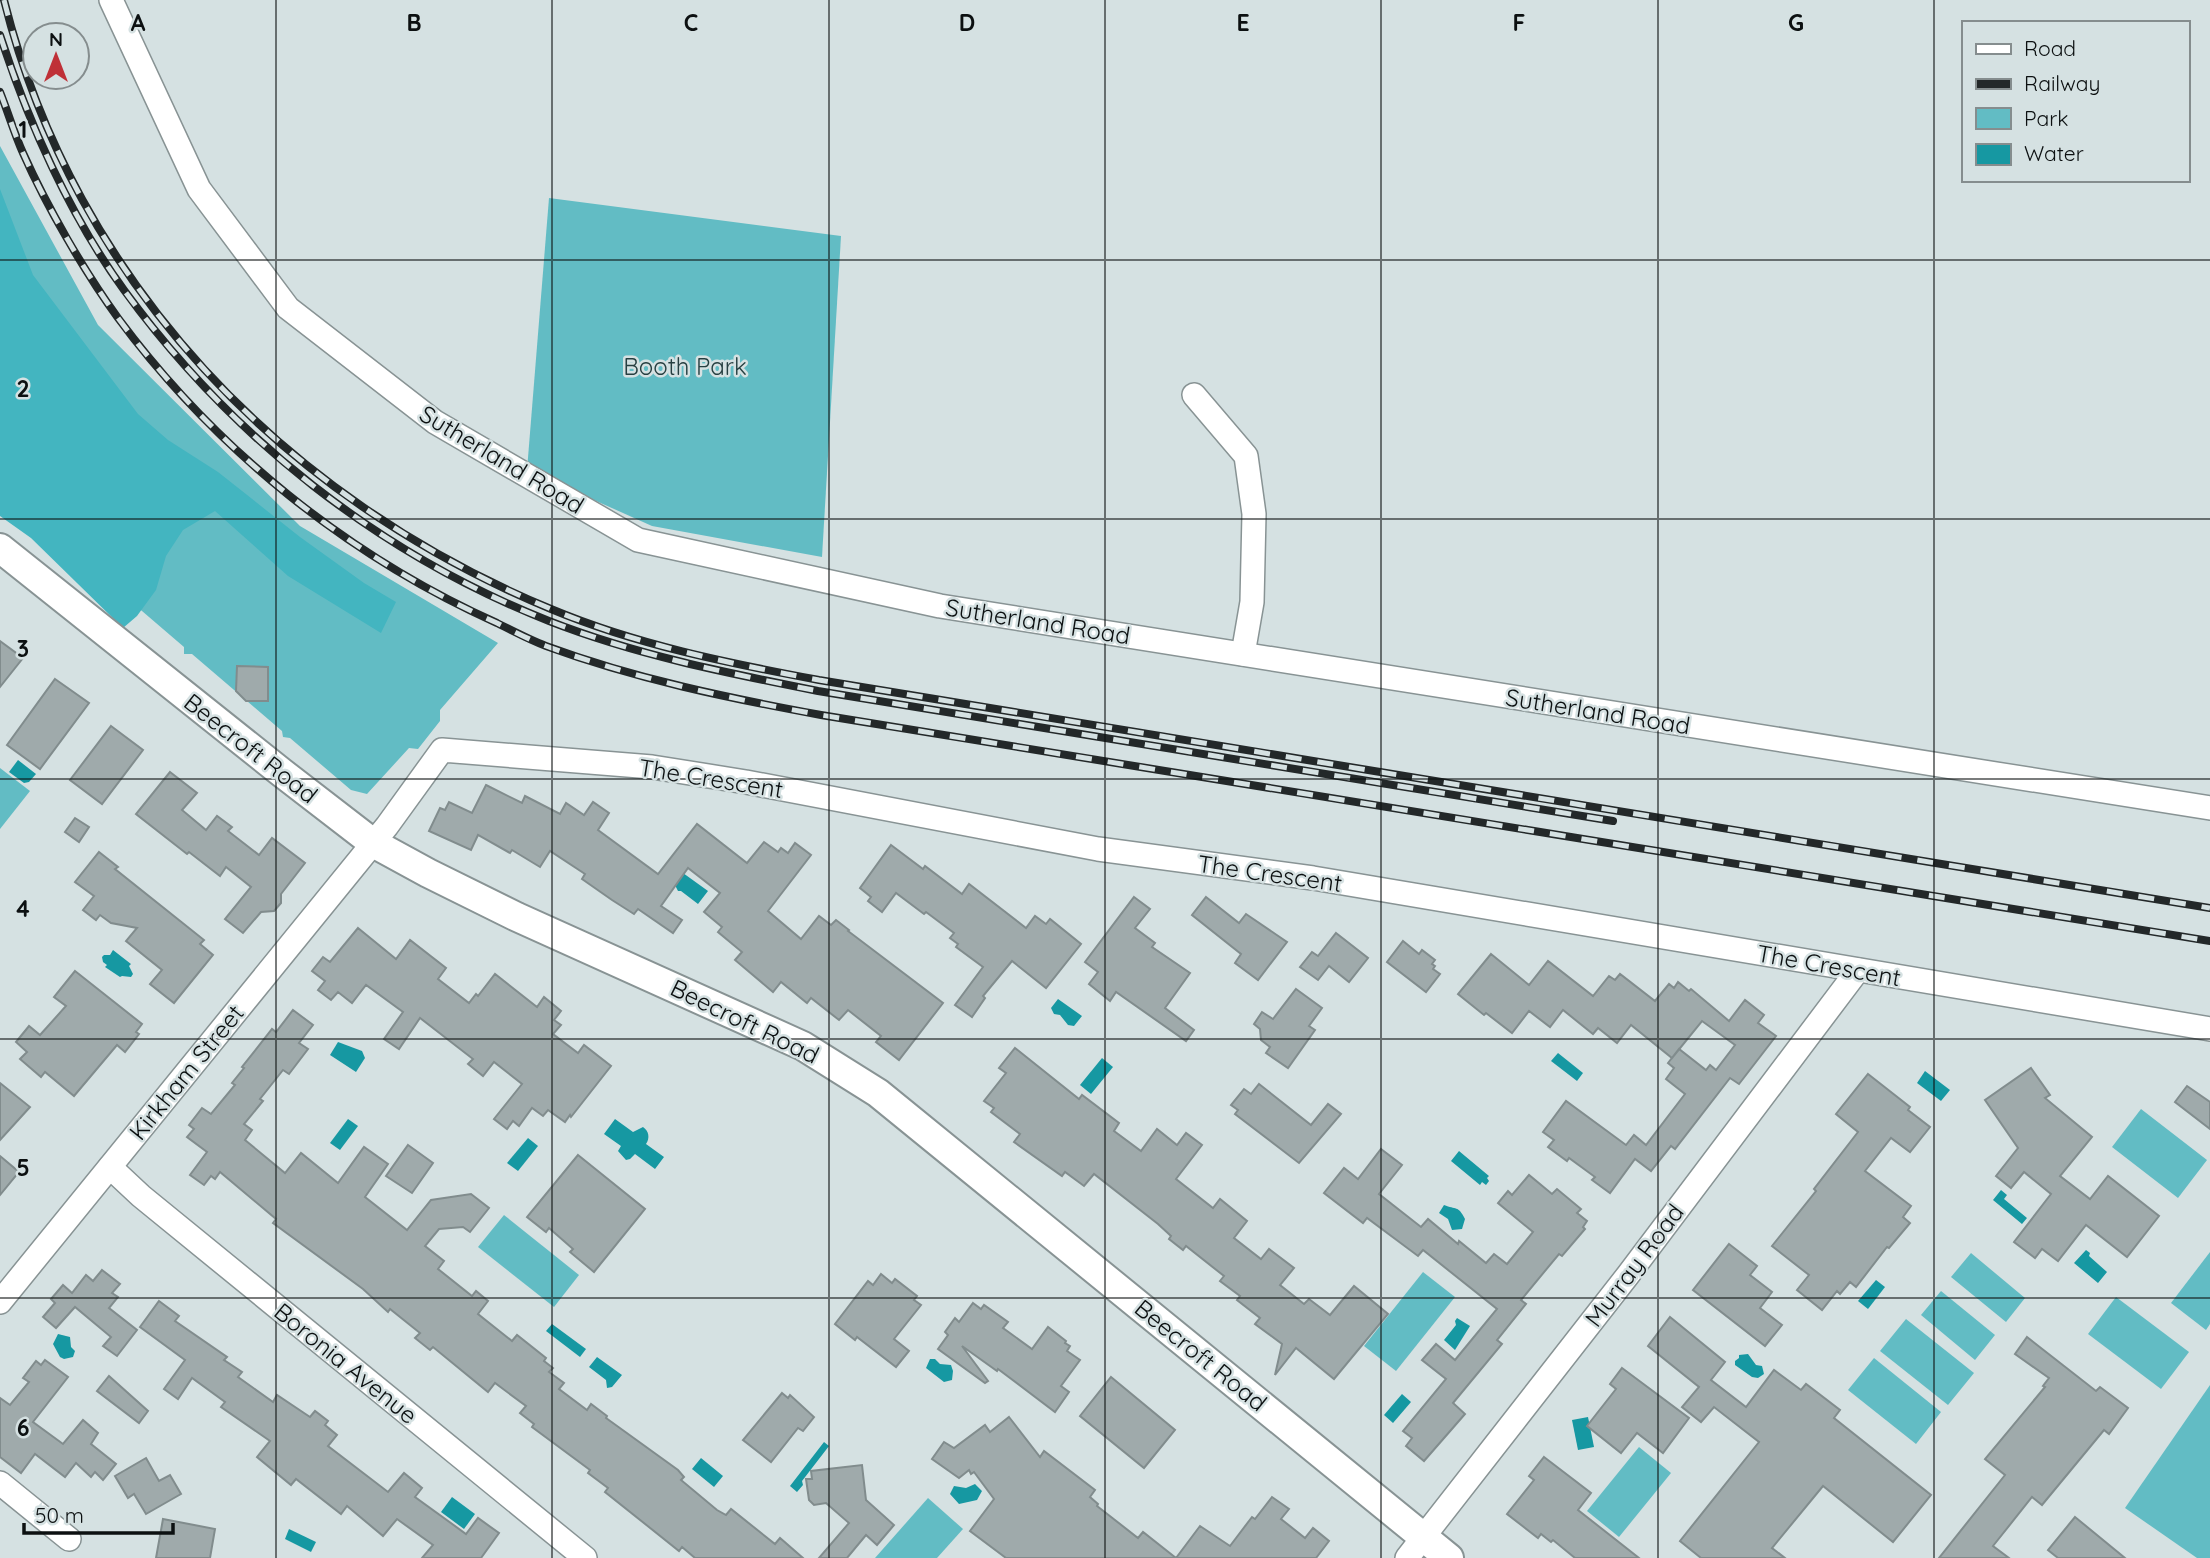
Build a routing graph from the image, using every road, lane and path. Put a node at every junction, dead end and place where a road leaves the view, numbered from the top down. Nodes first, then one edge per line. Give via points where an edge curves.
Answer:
1 (111, 0) edge
2 (1194, 395) dead end
3 (0, 548) edge
4 (1243, 654) junction
5 (2210, 808) edge
6 (373, 843) junction
7 (1858, 970) junction
8 (2210, 1028) edge
9 (110, 1167) junction
10 (0, 1301) edge
11 (0, 1483) edge
12 (69, 1539) dead end
13 (1416, 1548) edge
14 (569, 1553) edge
15 (1450, 1558) edge

1 - 4 street, Sutherland Road via 199,189 288,308 435,422 638,540 940,606
2 - 4 street via 1246,456 1254,514 1252,602
3 - 6 main road, Beecroft Road
4 - 5 street, Sutherland Road
6 - 7 street, The Crescent via 442,750 652,767 1098,849 1313,878
6 - 9 street, Kirkham Street
6 - 13 main road, Beecroft Road via 517,917 803,1046 878,1093
7 - 8 street, The Crescent
7 - 13 street, Murray Road
9 - 10 street, Kirkham Street
9 - 14 street, Boronia Avenue
11 - 12 street
13 - 15 main road, Beecroft Road

